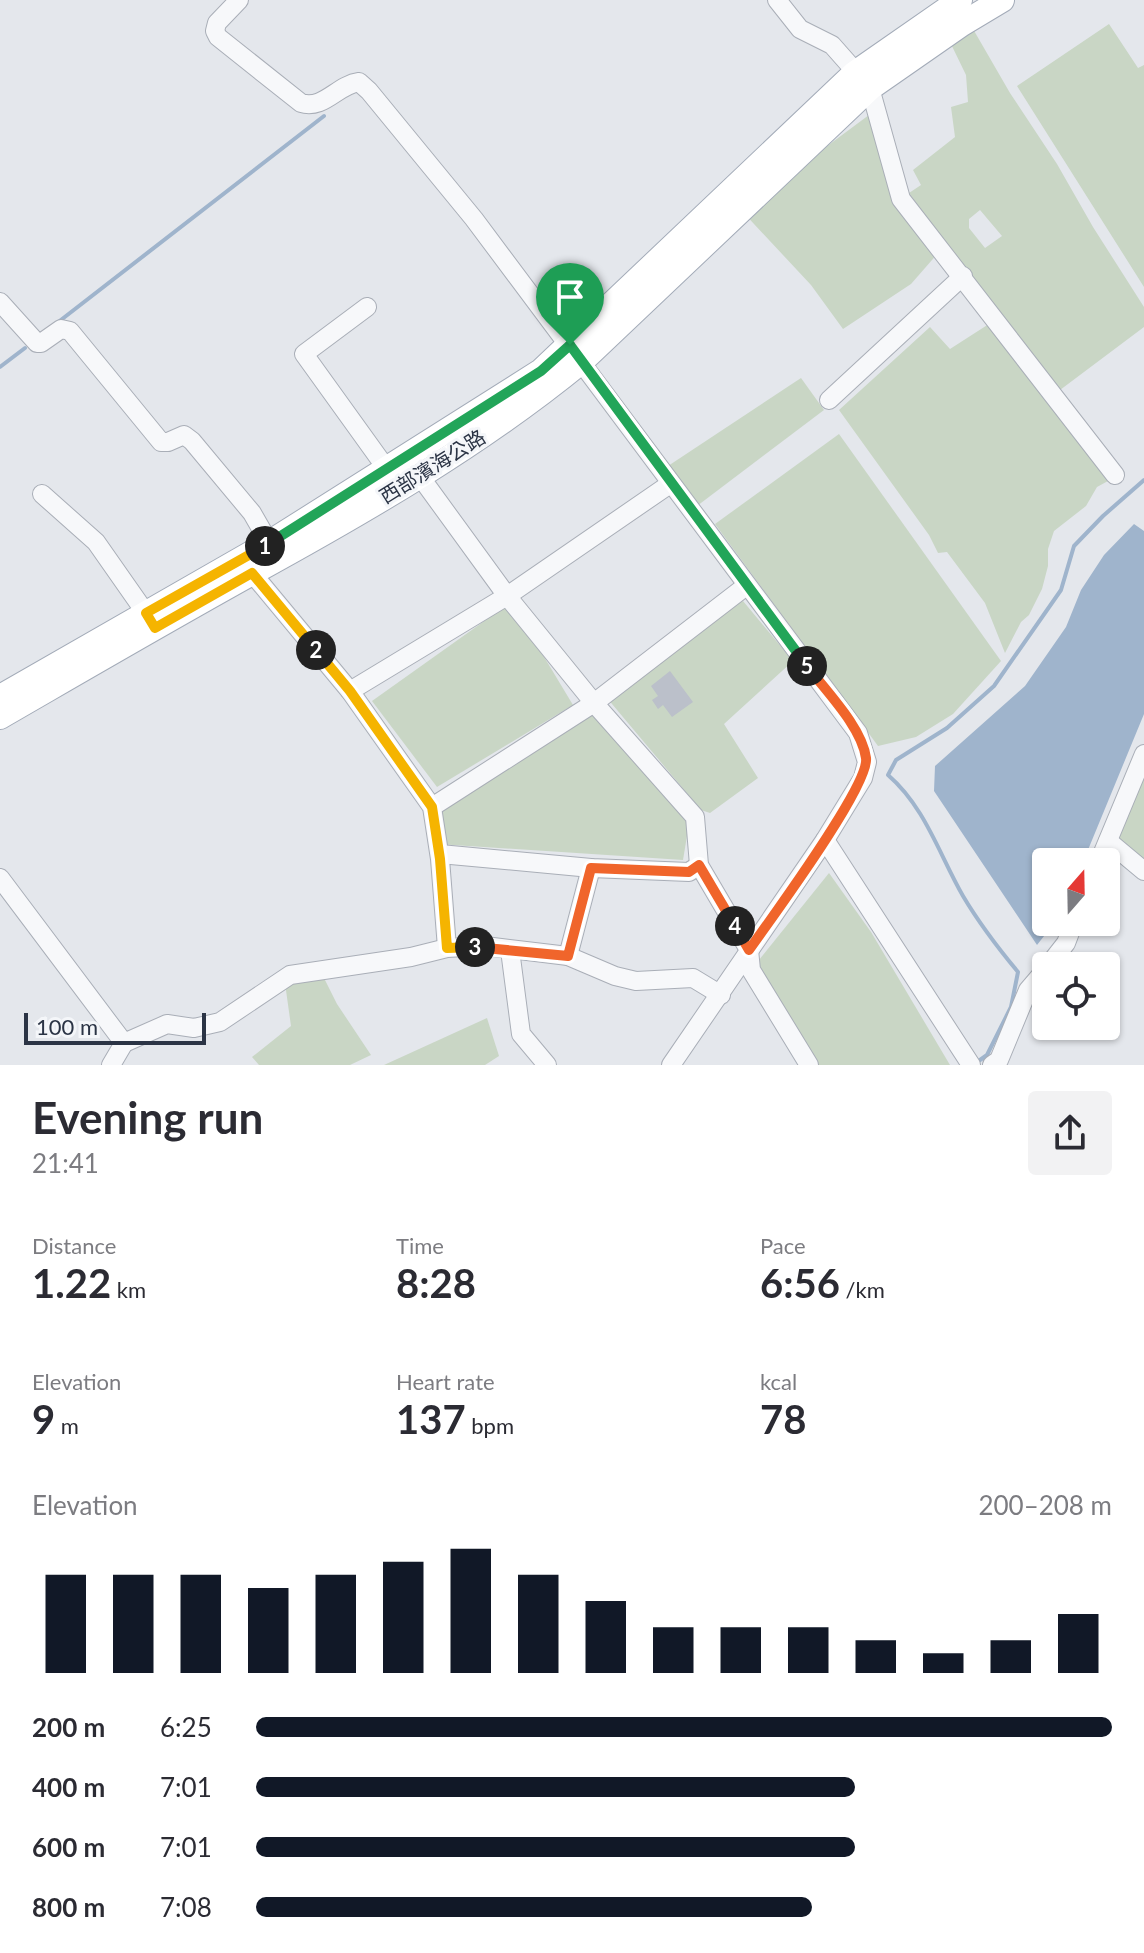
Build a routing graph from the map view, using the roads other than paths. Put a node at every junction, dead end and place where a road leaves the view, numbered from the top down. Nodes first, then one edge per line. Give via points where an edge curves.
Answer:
1 (239, 0) edge
2 (777, 0) edge
3 (960, 0) edge
4 (1002, 0) edge
5 (862, 80) junction
6 (963, 276) junction
7 (0, 302) edge
8 (367, 307) dead end
9 (575, 354) junction
10 (829, 400) dead end
11 (386, 468) junction
12 (419, 475) junction
13 (1115, 475) dead end
14 (670, 484) junction
15 (42, 494) dead end
16 (274, 551) junction
17 (252, 573) junction
18 (746, 586) junction
19 (507, 596) junction
20 (151, 621) junction
21 (350, 691) junction
22 (0, 697) edge
23 (594, 703) junction
24 (0, 717) edge
25 (1144, 754) edge
26 (432, 807) junction
27 (825, 840) junction
28 (1108, 841) junction
29 (1105, 848) edge
30 (440, 854) junction
31 (699, 865) junction
32 (591, 868) junction
33 (1144, 871) edge
34 (0, 878) edge
35 (447, 948) junction
36 (510, 950) junction
37 (749, 950) junction
38 (568, 956) junction
39 (1032, 985) edge
40 (721, 995) junction
41 (124, 1043) junction
42 (111, 1065) edge
43 (547, 1065) edge
44 (671, 1065) edge
45 (809, 1065) edge
46 (971, 1065) edge
47 (992, 1065) edge

1 - 9 street via 217,23 218,37 301,103 317,105 359,82 474,219
2 - 5 street via 800,29 832,45
3 - 5 main road, 西部濱海公路
4 - 5 main road, 西部濱海公路
5 - 6 street via 901,199
5 - 9 main road, 西部濱海公路
6 - 10 street
6 - 13 street
7 - 16 street via 37,343 61,329 70,331 157,438 164,443 184,435 192,441 252,513
8 - 11 street via 304,354
9 - 11 main road, 西部濱海公路
9 - 12 main road, 西部濱海公路 via 535,400
9 - 14 street
11 - 12 street
11 - 16 main road, 西部濱海公路
12 - 16 main road, 西部濱海公路
12 - 19 street
14 - 18 street
14 - 19 street
15 - 20 street via 96,542
16 - 17 main road, 西部濱海公路
16 - 20 main road, 西部濱海公路
17 - 20 main road, 西部濱海公路
17 - 21 street
18 - 23 street
18 - 27 street via 858,733 865,750 863,778
19 - 21 street
19 - 23 street
20 - 22 main road, 西部濱海公路
20 - 24 main road, 西部濱海公路
21 - 26 street
23 - 26 street
23 - 31 street via 695,817
25 - 28 street
26 - 30 street
27 - 37 street
27 - 46 street
28 - 29 street
28 - 33 street
30 - 32 street
30 - 35 street
31 - 32 street via 689,872
31 - 37 street
32 - 38 street
34 - 41 street
35 - 36 street
35 - 41 street via 290,975 220,1022 194,1028 167,1024
36 - 38 street
36 - 43 street via 521,1034
37 - 40 street
37 - 45 street via 751,970
38 - 40 street via 636,981 693,978
39 - 47 street via 999,1060
40 - 44 street
41 - 42 street

